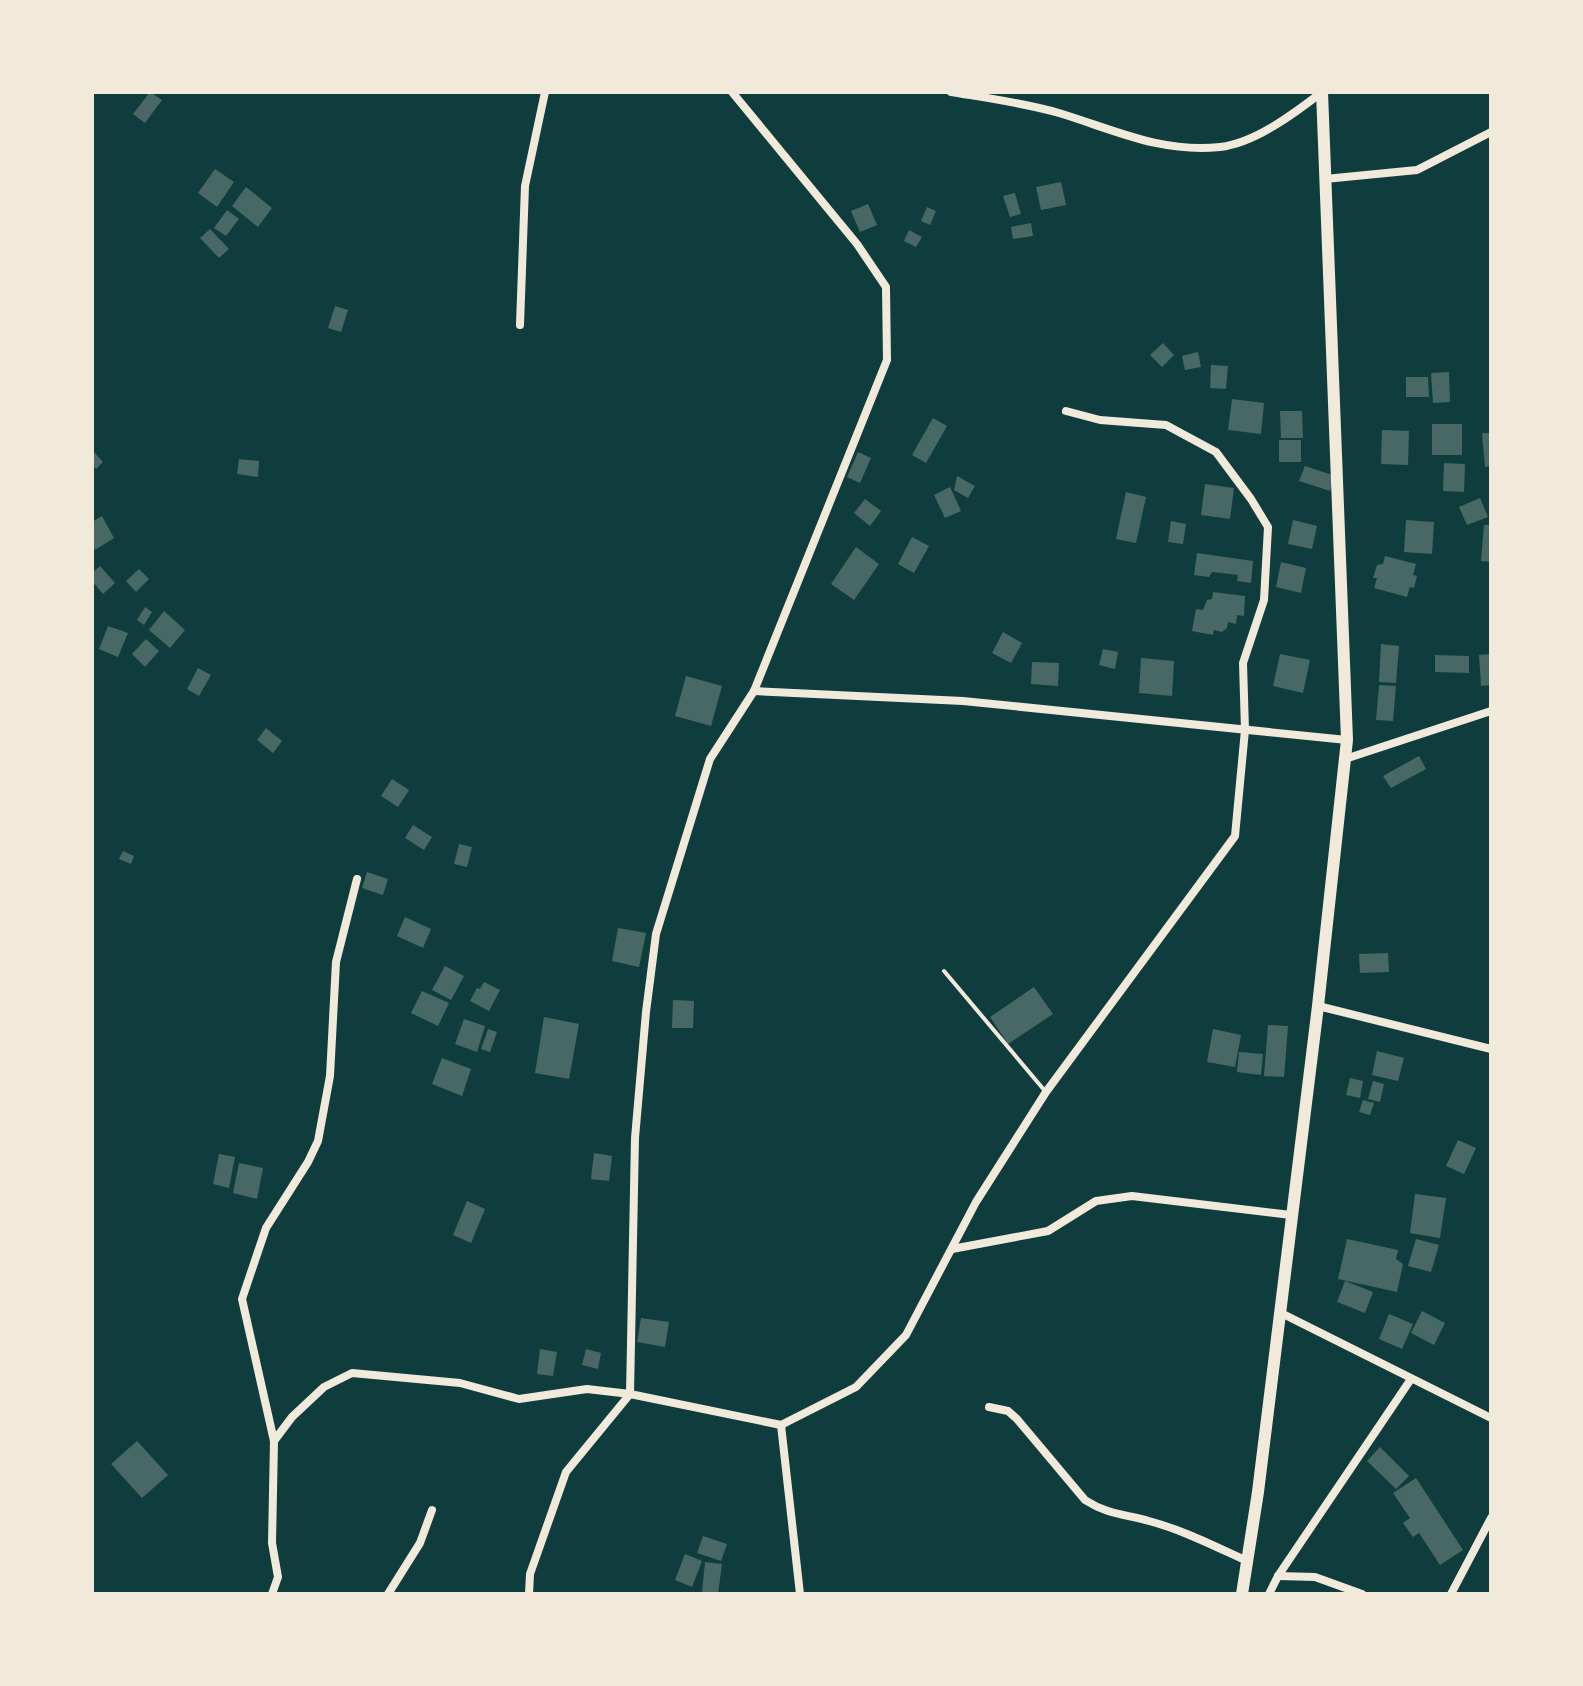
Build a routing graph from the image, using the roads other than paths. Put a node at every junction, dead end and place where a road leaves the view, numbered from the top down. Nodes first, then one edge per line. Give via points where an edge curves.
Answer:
1 (545, 92) edge
2 (732, 92) edge
3 (951, 92) edge
4 (1322, 92) edge
5 (1491, 132) edge
6 (1325, 179) junction
7 (520, 325) dead end
8 (1066, 411) dead end
9 (754, 691) junction
10 (1491, 711) edge
11 (1245, 730) junction
12 (1347, 740) junction
13 (1345, 759) junction
14 (357, 879) dead end
15 (944, 971) dead end
16 (1318, 1006) junction
17 (1491, 1049) edge
18 (1046, 1092) junction
19 (1291, 1215) junction
20 (952, 1249) junction
21 (1279, 1312) junction
22 (1411, 1379) junction
23 (630, 1394) junction
24 (989, 1407) dead end
25 (1491, 1418) edge
26 (781, 1425) junction
27 (274, 1441) junction
28 (432, 1510) dead end
29 (1491, 1518) edge
30 (1247, 1561) junction
31 (1278, 1576) junction
32 (272, 1594) edge
33 (388, 1594) edge
34 (529, 1594) edge
35 (800, 1594) edge
36 (1242, 1594) edge
37 (1269, 1594) edge
38 (1362, 1594) edge
39 (1451, 1594) edge

1 - 7 street via 525,186
2 - 9 street via 886,287 887,360
3 - 4 street via 1057,112 1157,145 1222,147 1259,133
4 - 6 main road
5 - 6 street via 1417,170
6 - 12 main road
8 - 11 street via 1100,420 1166,425 1216,452 1268,527 1264,600 1243,663
9 - 11 street via 963,701
9 - 23 street via 710,759 656,934 635,1138
10 - 13 street
11 - 12 street
11 - 18 street via 1235,836
12 - 13 main road
13 - 16 main road
14 - 27 street via 336,962 330,1076 318,1141 266,1228 242,1299
15 - 18 lane
16 - 17 street
16 - 19 main road
18 - 20 street
19 - 20 street via 1132,1196 1096,1201 1048,1231
19 - 21 main road
20 - 26 street via 906,1335 856,1387
21 - 22 street
21 - 30 main road
22 - 25 street
22 - 31 street
23 - 26 street
23 - 27 street via 587,1389 519,1399 460,1383 352,1373 324,1387
23 - 34 street via 566,1472 530,1574
24 - 30 street via 1017,1419 1085,1500 1098,1508 1150,1521
26 - 35 street
27 - 32 street via 272,1543 278,1577
28 - 33 street via 420,1543
29 - 39 street
30 - 36 main road
31 - 37 street
31 - 38 street via 1315,1577

